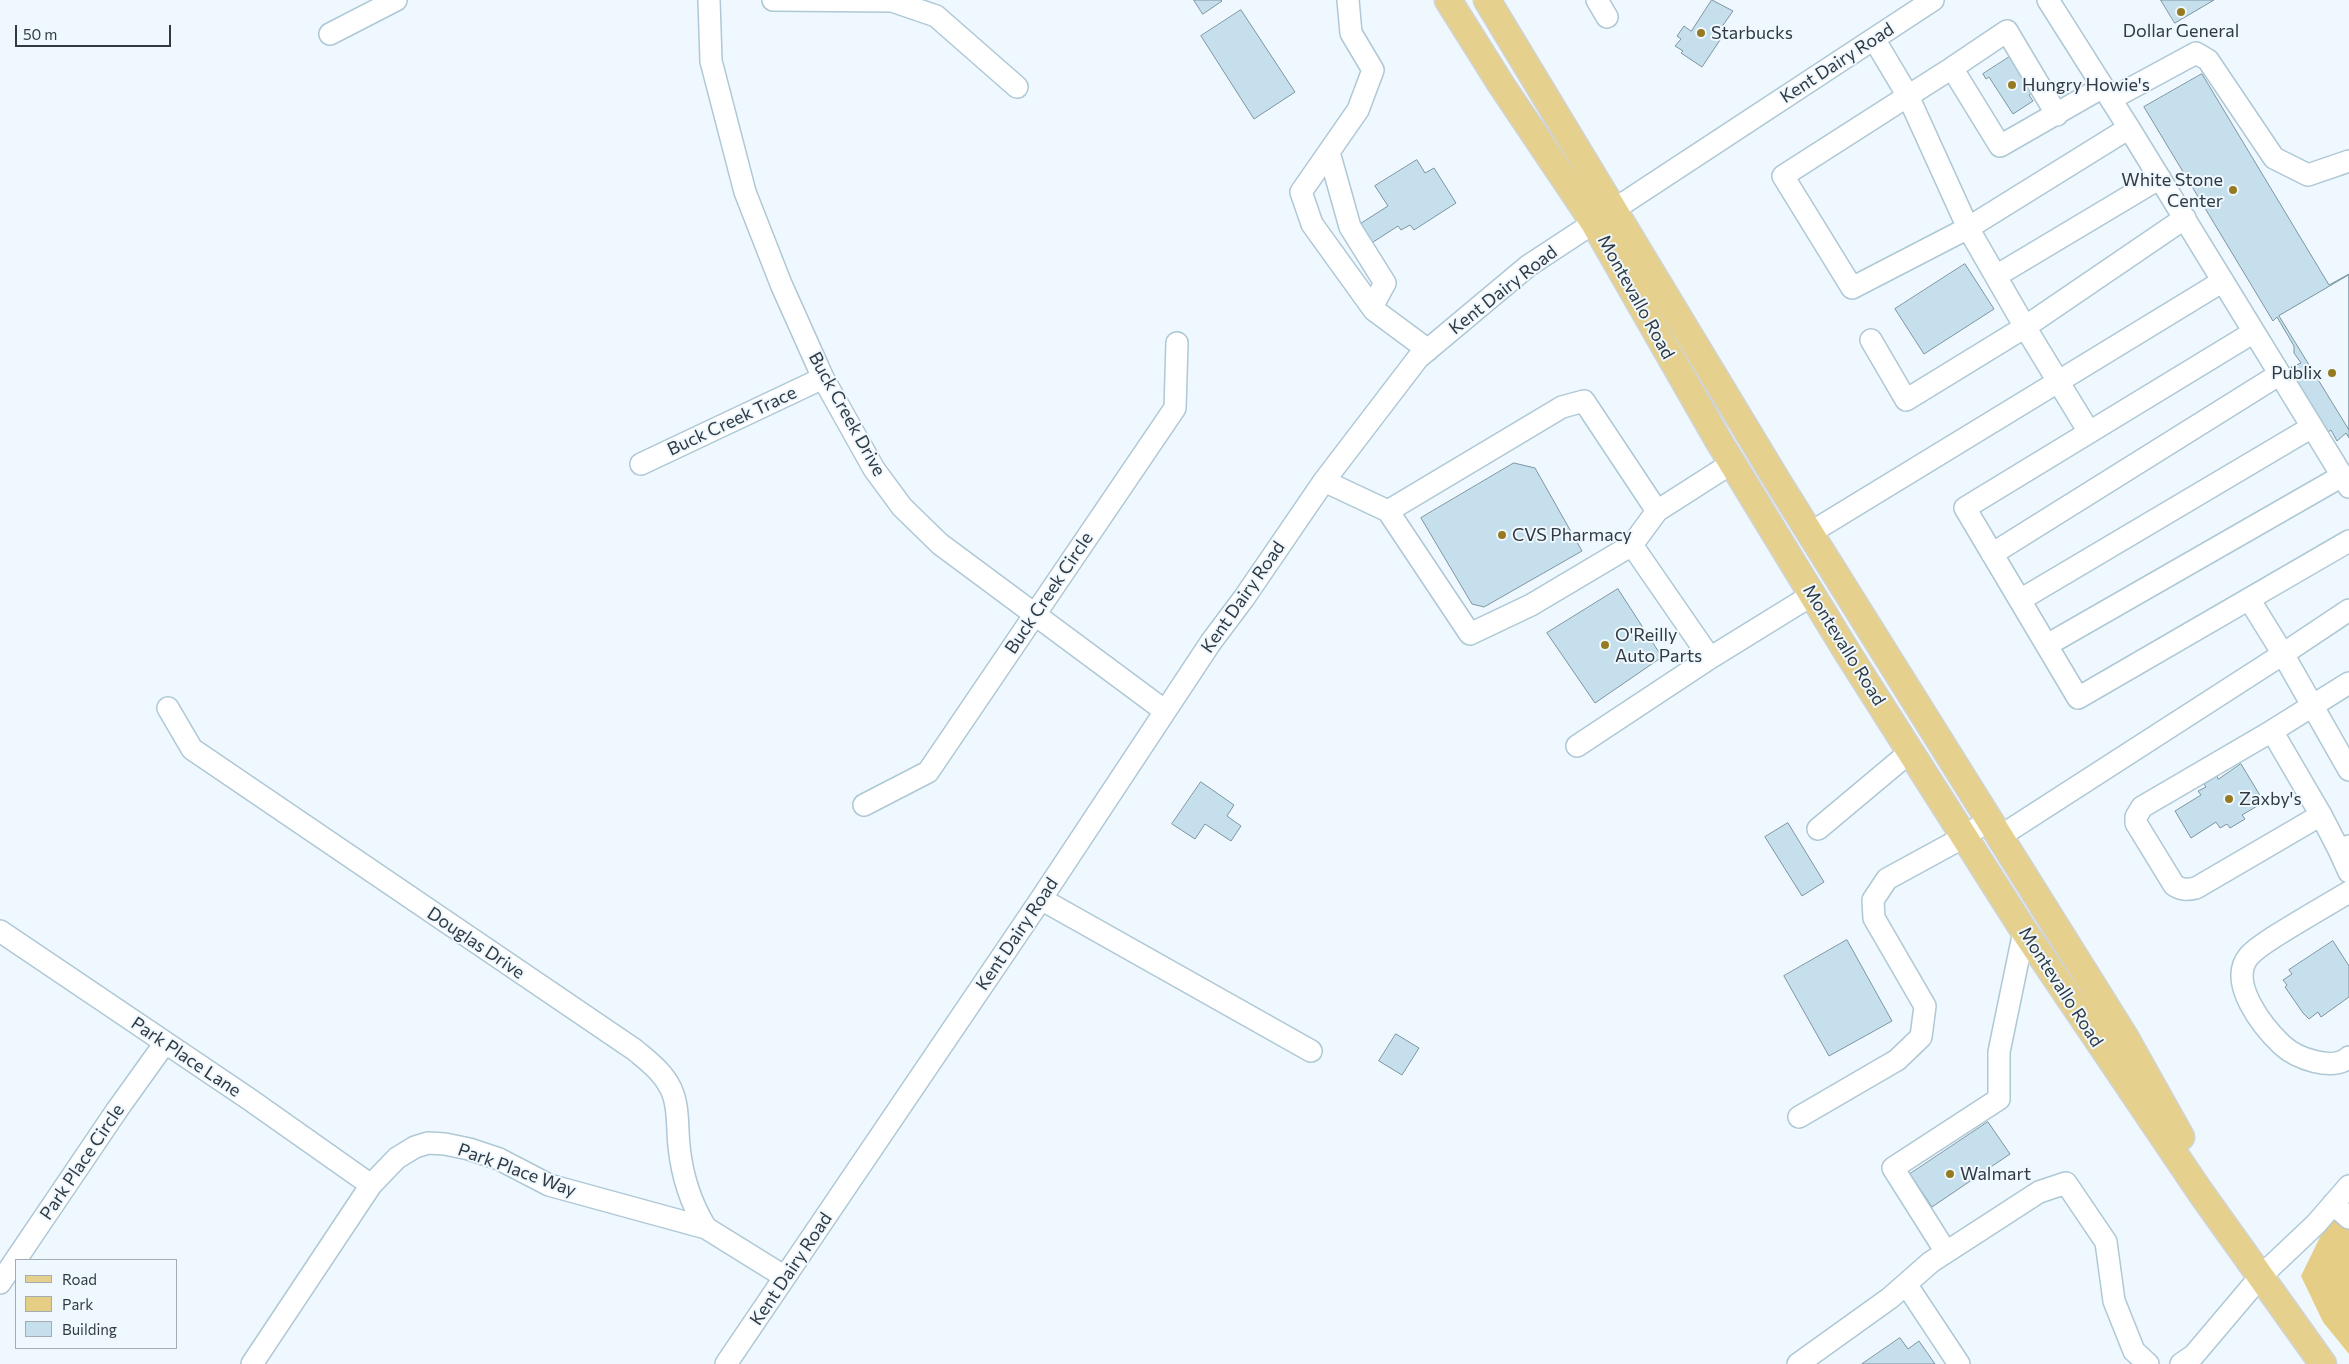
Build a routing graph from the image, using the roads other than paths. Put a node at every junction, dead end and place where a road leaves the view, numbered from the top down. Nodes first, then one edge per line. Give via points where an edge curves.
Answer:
1 (396, 0) edge
2 (710, 0) edge
3 (773, 0) edge
4 (1348, 0) edge
5 (1448, 0) edge
6 (1487, 0) edge
7 (1933, 0) edge
8 (2048, 0) edge
9 (330, 34) dead end
10 (1874, 39) junction
11 (1952, 68) junction
12 (1017, 87) dead end
13 (2107, 93) junction
14 (1908, 96) junction
15 (2057, 115) junction
16 (2129, 128) junction
17 (1329, 152) junction
18 (2349, 161) edge
19 (2160, 178) junction
20 (1604, 217) junction
21 (2185, 218) junction
22 (1968, 228) junction
23 (1996, 276) junction
24 (2223, 281) junction
25 (1372, 307) junction
26 (2025, 327) junction
27 (2254, 332) junction
28 (1871, 340) dead end
29 (1177, 343) dead end
30 (1428, 350) junction
31 (2280, 374) junction
32 (823, 378) junction
33 (2059, 381) junction
34 (2312, 427) junction
35 (2089, 432) junction
36 (1732, 463) junction
37 (641, 464) dead end
38 (1324, 481) junction
39 (2346, 482) edge
40 (1388, 511) junction
41 (1657, 511) junction
42 (1810, 533) junction
43 (2349, 542) edge
44 (1632, 545) junction
45 (1992, 554) junction
46 (1812, 595) junction
47 (2249, 599) junction
48 (2020, 600) junction
49 (2349, 610) edge
50 (1034, 615) junction
51 (2047, 645) junction
52 (2283, 654) junction
53 (1710, 658) junction
54 (2349, 683) edge
55 (2314, 706) junction
56 (168, 708) dead end
57 (1165, 711) junction
58 (2272, 731) junction
59 (1578, 746) dead end
60 (1910, 752) junction
61 (2349, 770) edge
62 (864, 805) dead end
63 (2321, 815) junction
64 (1994, 828) junction
65 (1818, 829) dead end
66 (1964, 837) junction
67 (2344, 848) edge
68 (2349, 872) edge
69 (2349, 892) edge
70 (1041, 899) junction
71 (0, 931) edge
72 (2024, 931) junction
73 (165, 1044) junction
74 (1311, 1051) dead end
75 (2349, 1057) edge
76 (1799, 1117) dead end
77 (371, 1185) junction
78 (2349, 1186) edge
79 (2333, 1204) junction
80 (2349, 1218) edge
81 (706, 1228) junction
82 (1946, 1252) junction
83 (16, 1259) edge
84 (15, 1261) edge
85 (786, 1277) junction
86 (2260, 1277) junction
87 (0, 1283) edge
88 (1906, 1284) junction
89 (252, 1364) edge
90 (726, 1364) edge
91 (1798, 1364) edge
92 (1959, 1364) edge
93 (2148, 1364) edge
94 (2181, 1364) edge
95 (2323, 1364) edge

1 - 9 street
2 - 32 street, Buck Creek Drive via 711,61 745,192
3 - 12 street via 892,1 936,16
4 - 17 street via 1352,33 1373,70 1358,110
5 - 20 main road, Montevallo Road via 1502,86
6 - 20 main road, Montevallo Road
7 - 10 street, Kent Dairy Road
8 - 13 street
10 - 14 street
10 - 20 street, Kent Dairy Road
11 - 14 street
11 - 15 street via 2000,146
11 - 15 street via 2007,32
13 - 15 street
13 - 16 street
13 - 18 street via 2196,53 2208,60 2274,158 2308,175
14 - 22 street
14 - 22 street via 1783,176 1852,288
16 - 19 street
16 - 22 street
17 - 25 street via 1350,227 1385,283
17 - 25 street via 1301,192 1312,224
19 - 21 street
19 - 23 street
20 - 30 street, Kent Dairy Road via 1528,266
20 - 36 main road, Montevallo Road via 1655,333
20 - 42 main road, Montevallo Road
21 - 24 street
21 - 26 street
22 - 23 street
23 - 26 street
24 - 27 street
24 - 33 street
25 - 30 street
26 - 28 street via 1906,400
26 - 33 street
27 - 31 street
27 - 35 street
29 - 50 street, Buck Creek Circle via 1175,408
30 - 38 street, Kent Dairy Road via 1418,358
31 - 34 street
31 - 45 street
32 - 37 street, Buck Creek Trace
32 - 50 street, Buck Creek Drive via 874,468 902,507 940,544
33 - 35 street
33 - 42 street
34 - 39 street
34 - 48 street
35 - 45 street via 1965,508
36 - 41 street
36 - 46 main road, Montevallo Road
38 - 40 street
38 - 57 street, Kent Dairy Road
39 - 51 street
40 - 41 street via 1562,407 1584,401
40 - 44 street via 1470,634 1531,605
41 - 44 street
42 - 64 main road, Montevallo Road
43 - 47 street
44 - 53 street
45 - 48 street
46 - 53 street
46 - 60 main road, Montevallo Road
47 - 51 street via 2078,698
47 - 52 street
48 - 51 street
49 - 52 street
50 - 57 street, Buck Creek Drive
50 - 62 street, Buck Creek Circle via 928,772
52 - 55 street
52 - 64 street
53 - 59 street
54 - 55 street
55 - 58 street
55 - 61 street
56 - 81 street, Douglas Drive via 192,749 627,1045 658,1070 672,1090 685,1185
57 - 70 street, Kent Dairy Road
58 - 63 street
58 - 63 street via 2142,806 2136,823 2174,885 2188,890
60 - 65 street
60 - 66 main road, Montevallo Road
63 - 67 street
64 - 66 street
64 - 86 main road, Montevallo Road via 2125,1037
66 - 72 main road, Montevallo Road
66 - 76 street via 1887,879 1873,900 1874,918 1925,1006 1921,1037 1897,1060
67 - 68 street
69 - 75 street via 2249,956 2242,970 2242,986 2253,1009 2283,1046 2326,1064
70 - 74 street
70 - 85 street, Kent Dairy Road
71 - 73 street, Park Place Lane
72 - 82 street via 1999,1052 2000,1099 1893,1168
72 - 86 main road, Montevallo Road
73 - 77 street, Park Place Lane
73 - 83 street, Park Place Circle
77 - 81 street, Park Place Way via 397,1158 415,1147 428,1143 444,1144 499,1159 549,1185
77 - 89 street, Park Place Way
78 - 79 street
79 - 80 street
79 - 86 street
81 - 85 street, Park Place Way
82 - 88 street
82 - 93 street via 2039,1192 2066,1183 2106,1242 2114,1301 2134,1351
84 - 87 street, Park Place Circle
85 - 90 street, Kent Dairy Road
86 - 94 street via 2194,1355
86 - 95 main road, Montevallo Road
88 - 91 street
88 - 92 street

